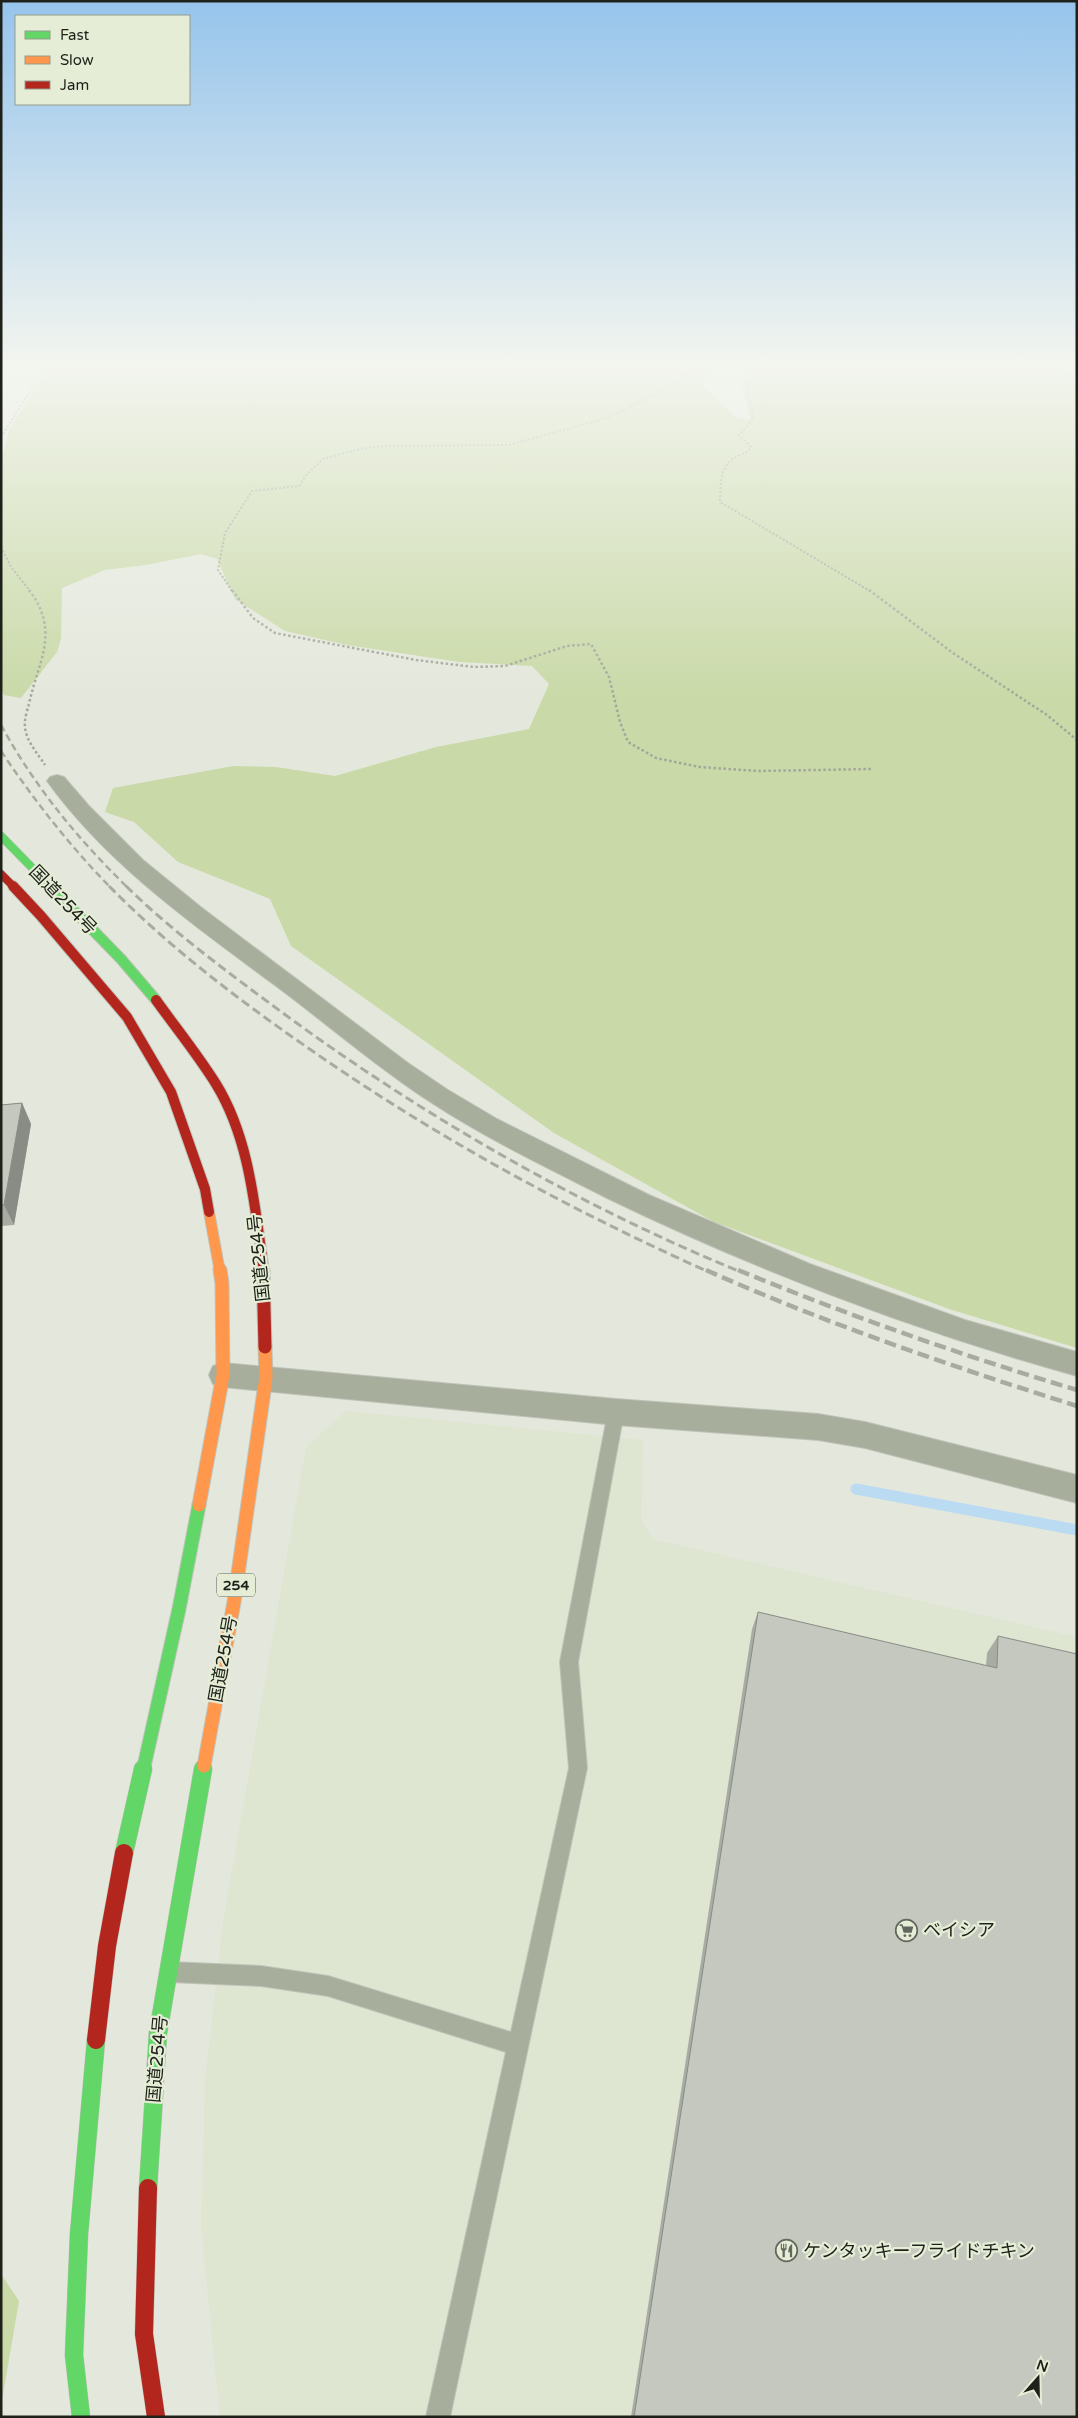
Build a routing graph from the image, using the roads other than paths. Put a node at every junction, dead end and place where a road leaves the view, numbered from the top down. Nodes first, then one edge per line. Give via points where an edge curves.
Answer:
1 (57, 781) road end
2 (1, 836) edge
3 (1, 874) edge
4 (1077, 1364) edge
5 (223, 1374) junction
6 (266, 1377) junction
7 (616, 1412) junction
8 (1077, 1489) edge
9 (167, 1972) junction
10 (519, 2045) junction
11 (81, 2417) edge
12 (156, 2417) edge
13 (438, 2417) edge

1 - 4 street via 113,845 188,909 412,1077 502,1133 569,1168 774,1263 935,1322
2 - 6 highway, 国道254号 / 254 via 134,974 176,1025 216,1085 237,1130 252,1188 264,1275
3 - 5 highway, 国道254号 via 127,1017 171,1092 205,1189 222,1283
5 - 6 street
5 - 11 highway, 国道254号 via 179,1609 115,1895 101,1983 79,2234 74,2355
6 - 7 street
6 - 9 highway, 国道254号 / 254 via 234,1602
7 - 8 street via 818,1427 865,1435
7 - 10 lane via 569,1662 578,1768
9 - 10 lane via 260,1976 328,1986
9 - 12 highway, 国道254号 / 254 via 158,2033 146,2215 144,2334
10 - 13 lane

